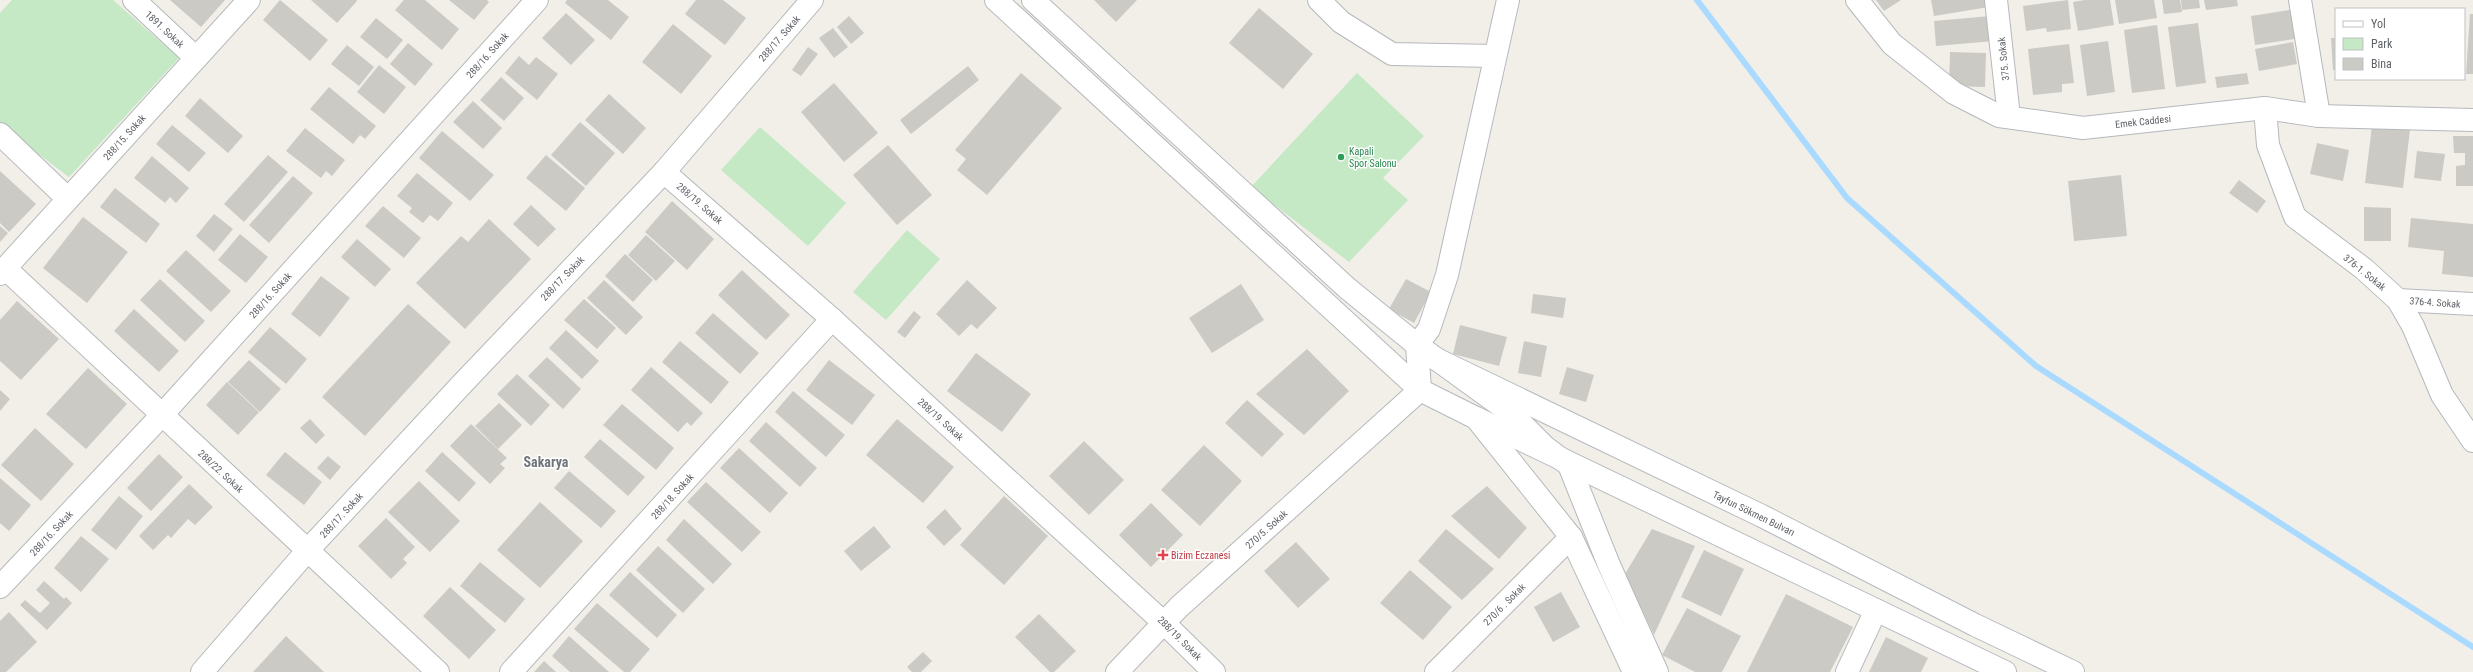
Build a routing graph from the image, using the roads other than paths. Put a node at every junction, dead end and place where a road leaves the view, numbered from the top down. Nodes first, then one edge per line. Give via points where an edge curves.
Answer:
1 (134, 0) edge
2 (249, 0) edge
3 (537, 0) edge
4 (812, 0) edge
5 (996, 0) edge
6 (1034, 0) edge
7 (1319, 0) edge
8 (1508, 0) edge
9 (1857, 0) edge
10 (1996, 0) edge
11 (2300, 0) edge
12 (1496, 56) junction
13 (196, 58) junction
14 (2265, 108) junction
15 (2319, 116) junction
16 (2009, 117) junction
17 (2473, 120) edge
18 (0, 134) edge
19 (664, 172) junction
20 (68, 199) junction
21 (2, 271) edge
22 (2398, 300) junction
23 (2473, 304) edge
24 (832, 319) junction
25 (1417, 345) junction
26 (1434, 358) junction
27 (1420, 390) junction
28 (161, 416) junction
29 (1476, 418) junction
30 (2473, 441) edge
31 (1570, 464) junction
32 (1571, 537) junction
33 (307, 551) junction
34 (0, 587) edge
35 (1876, 610) junction
36 (1164, 623) junction
37 (202, 672) edge
38 (438, 672) edge
39 (512, 672) edge
40 (1117, 672) edge
41 (1214, 672) edge
42 (1436, 672) edge
43 (1634, 672) edge
44 (1657, 672) edge
45 (1846, 672) edge
46 (2005, 672) edge
47 (2072, 672) edge

1 - 13 street, 1891. Sokak
2 - 13 street, 288/15. Sokak
3 - 28 street, 288/16. Sokak
4 - 19 street, 288/17. Sokak
5 - 27 street
6 - 25 street via 1347,288
7 - 12 street via 1341,22 1392,54
8 - 12 street
9 - 16 street, Emek Caddesi via 1892,44 1954,93 1999,116
10 - 16 street, 375. Sokak
11 - 15 street
12 - 25 street via 1447,275 1429,329
13 - 20 street, 288/15. Sokak
14 - 15 street, Emek Caddesi
14 - 16 street, Emek Caddesi via 2083,128
14 - 22 street, 376-1. Sokak via 2268,145 2294,217 2364,269
15 - 17 street, Emek Caddesi
18 - 20 street
19 - 24 street, 288/19. Sokak
19 - 33 street, 288/17. Sokak via 462,383
20 - 21 street, 288/15. Sokak
21 - 28 street, 288/22. Sokak
22 - 23 street, 376-4. Sokak
22 - 30 street, 376-1. Sokak via 2413,326 2442,395
24 - 36 street, 288/19. Sokak
24 - 39 street, 288/18. Sokak
25 - 26 street
25 - 27 street
26 - 31 street via 1510,412 1545,447
26 - 47 street, Tayfun Sökmen Bulvarı via 1755,513
27 - 29 street
27 - 36 street, 270/5. Sokak
28 - 33 street, 288/22. Sokak
28 - 34 street, 288/16. Sokak
29 - 31 street
29 - 32 street
31 - 35 street via 1607,479
31 - 44 street via 1609,565
32 - 42 street, 270/6 . Sokak
32 - 43 street
33 - 37 street, 288/17. Sokak
33 - 38 street, 288/22. Sokak
35 - 45 street
35 - 46 street
36 - 40 street, 270/5. Sokak
36 - 41 street, 288/19. Sokak

